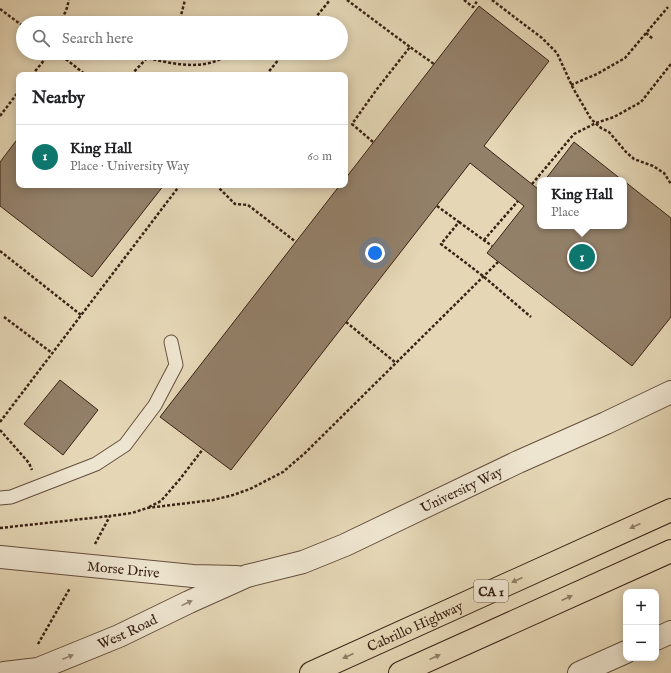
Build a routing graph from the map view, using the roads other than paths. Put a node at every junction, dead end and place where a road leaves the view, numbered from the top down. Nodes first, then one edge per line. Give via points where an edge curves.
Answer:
1 (171, 342) dead end
2 (671, 392) edge
3 (0, 498) edge
4 (671, 510) edge
5 (671, 551) edge
6 (0, 557) edge
7 (247, 576) junction
8 (671, 632) edge
9 (659, 638) edge
10 (623, 653) edge
11 (4, 673) edge
12 (311, 673) edge
13 (400, 673) edge
14 (579, 673) edge

1 - 3 lane via 176,365 155,405 125,445 96,464 11,497
2 - 7 street, University Way via 345,545 303,562
4 -> 12 highway, Cabrillo Highway / CA 1
13 -> 5 highway, CA 1
6 - 7 street, Morse Drive via 193,576
11 -> 7 street, West Road via 38,670 119,636
8 - 9 street
10 - 14 street

